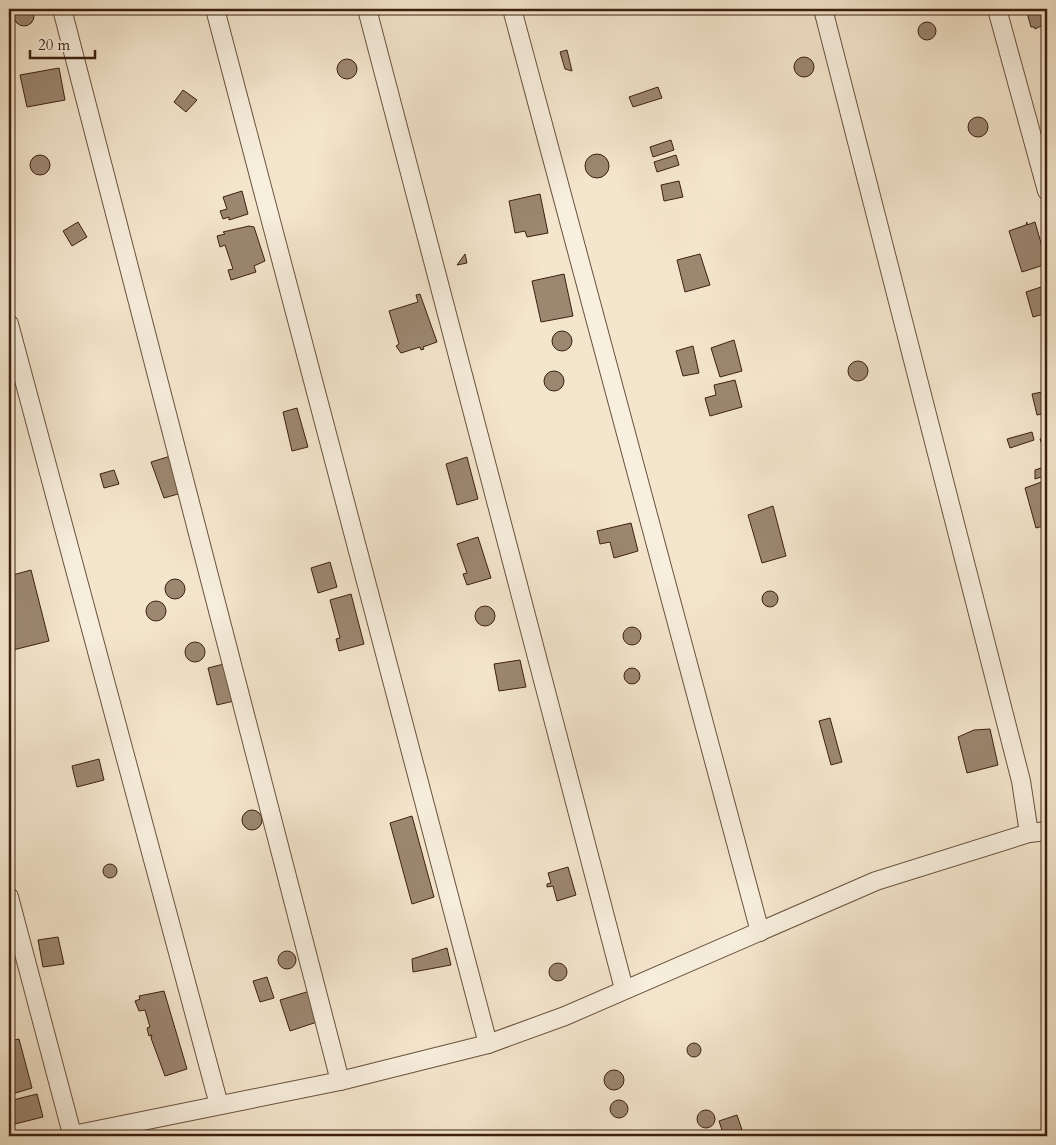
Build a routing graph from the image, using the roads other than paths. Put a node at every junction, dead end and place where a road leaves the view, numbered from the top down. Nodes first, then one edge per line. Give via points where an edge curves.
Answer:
1 (62, 9) edge
2 (215, 9) edge
3 (368, 9) edge
4 (512, 9) edge
5 (823, 9) edge
6 (997, 9) edge
7 (1047, 191) edge
8 (9, 324) edge
9 (1047, 831) edge
10 (1028, 834) junction
11 (9, 898) edge
12 (760, 932) junction
13 (624, 989) junction
14 (488, 1044) junction
15 (340, 1082) junction
16 (219, 1105) junction
17 (70, 1135) edge

1 - 15 street
2 - 14 street
3 - 13 street
4 - 12 street
5 - 10 street via 1016,762
6 - 7 street
8 - 16 street
9 - 10 street
10 - 12 street via 876,881
11 - 17 street
12 - 13 street
13 - 14 street via 565,1016
14 - 15 street
15 - 16 street
16 - 17 street

